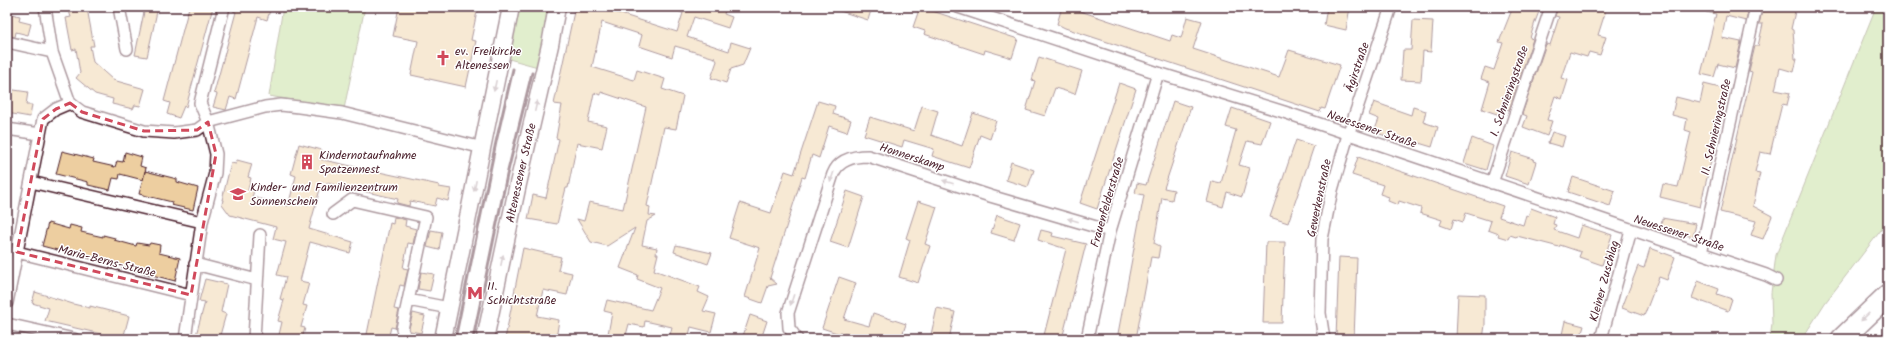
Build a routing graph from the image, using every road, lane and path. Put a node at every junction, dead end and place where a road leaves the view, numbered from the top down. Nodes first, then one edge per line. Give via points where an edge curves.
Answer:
1 (46, 7) edge
2 (119, 7) edge
3 (224, 7) edge
4 (511, 7) edge
5 (557, 7) edge
6 (958, 7) edge
7 (1391, 7) edge
8 (1551, 7) edge
9 (1756, 7) edge
10 (7, 42) edge
11 (127, 49) dead end
12 (52, 52) junction
13 (1158, 73) junction
14 (70, 103) junction
15 (208, 122) junction
16 (7, 129) edge
17 (40, 134) junction
18 (1348, 135) junction
19 (483, 148) junction
20 (31, 182) junction
21 (1492, 183) junction
22 (333, 214) dead end
23 (202, 222) junction
24 (1631, 230) junction
25 (1110, 231) junction
26 (260, 235) dead end
27 (17, 252) junction
28 (1700, 253) junction
29 (195, 264) junction
30 (257, 280) junction
31 (1776, 280) dead end
32 (9, 282) edge
33 (191, 295) junction
34 (1888, 295) edge
35 (408, 300) junction
36 (7, 303) edge
37 (449, 308) junction
38 (7, 324) edge
39 (74, 339) edge
40 (185, 339) edge
41 (254, 339) edge
42 (406, 339) edge
43 (443, 339) edge
44 (485, 339) edge
45 (797, 339) edge
46 (1087, 339) edge
47 (1324, 339) edge
48 (1602, 339) edge
49 (1842, 339) edge

1 - 12 street
2 - 11 street
3 - 15 street via 200,103
4 -> 19 main road
44 -> 5 main road, Altenessener Straße
6 - 13 street, Neuessener Straße
7 - 18 street, Ägirstraße
8 - 21 street, I. Schnieringstraße
9 - 28 street, II. Schnieringstraße
10 - 12 street
12 - 14 street
13 - 18 street, Neuessener Straße via 1284,112
13 - 25 street, Frauenfelderstraße
14 - 15 street via 82,112 144,131 174,133 197,130
14 - 17 street via 43,119
15 - 19 street via 281,105 342,113
15 - 23 street via 216,154 215,173
16 - 17 street
17 - 20 street
18 - 21 street, Neuessener Straße
18 - 47 street, Gewerkenstraße via 1332,190 1322,239 1320,314
19 -> 37 main road
20 - 23 street
20 - 27 street
21 - 24 street, Neuessener Straße
22 - 35 street via 352,200 426,217
23 - 29 street
24 - 28 street, Neuessener Straße
24 - 48 street, Kleiner Zuschlag
25 -> 45 street, Honnerskamp via 990,196 868,156 854,156 834,170 788,313 789,328
25 - 46 street, Frauenfelderstraße
26 - 30 street
27 - 32 street
27 - 33 street, Maria-Berns-Straße
28 - 31 street, Neuessener Straße
29 - 30 street
29 - 33 street
30 - 41 street
32 - 36 street
33 - 40 street
34 -> 49 highway
35 - 37 street
35 - 42 street via 402,329
37 - 43 main road
38 - 39 street

